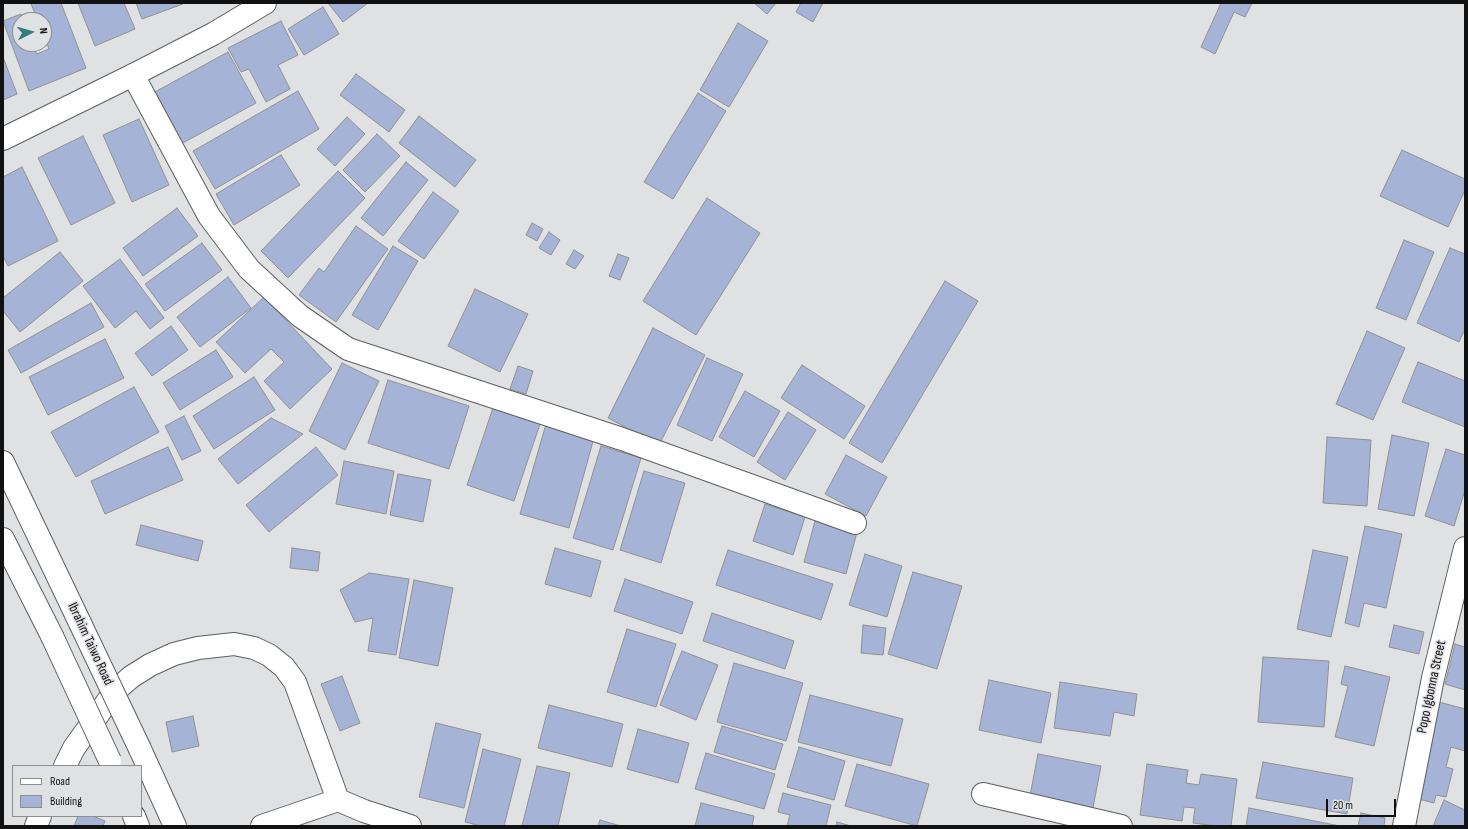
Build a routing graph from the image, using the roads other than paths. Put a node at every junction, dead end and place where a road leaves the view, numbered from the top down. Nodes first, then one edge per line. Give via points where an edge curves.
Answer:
1 (266, 3) edge
2 (133, 75) junction
3 (3, 139) edge
4 (3, 462) edge
5 (855, 523) dead end
6 (4, 544) edge
7 (1465, 548) edge
8 (111, 763) edge
9 (66, 765) edge
10 (983, 794) dead end
11 (338, 800) junction
12 (175, 826) edge
13 (262, 826) edge
14 (410, 826) edge
15 (1121, 826) edge
16 (1404, 826) edge

1 - 2 street via 213,34
2 - 3 street
2 - 5 street via 209,216 249,269 300,316 348,349 622,439
4 - 12 street, Ibrahim Taiwo Road, bridge
6 - 8 street, bridge via 52,636
7 - 16 street, Popo Igbonna Street via 1433,678
9 - 11 street via 74,748 115,691 131,678 150,665 174,654 234,644 254,648 269,655 284,667 294,682
10 - 15 street
11 - 13 street
11 - 14 street

